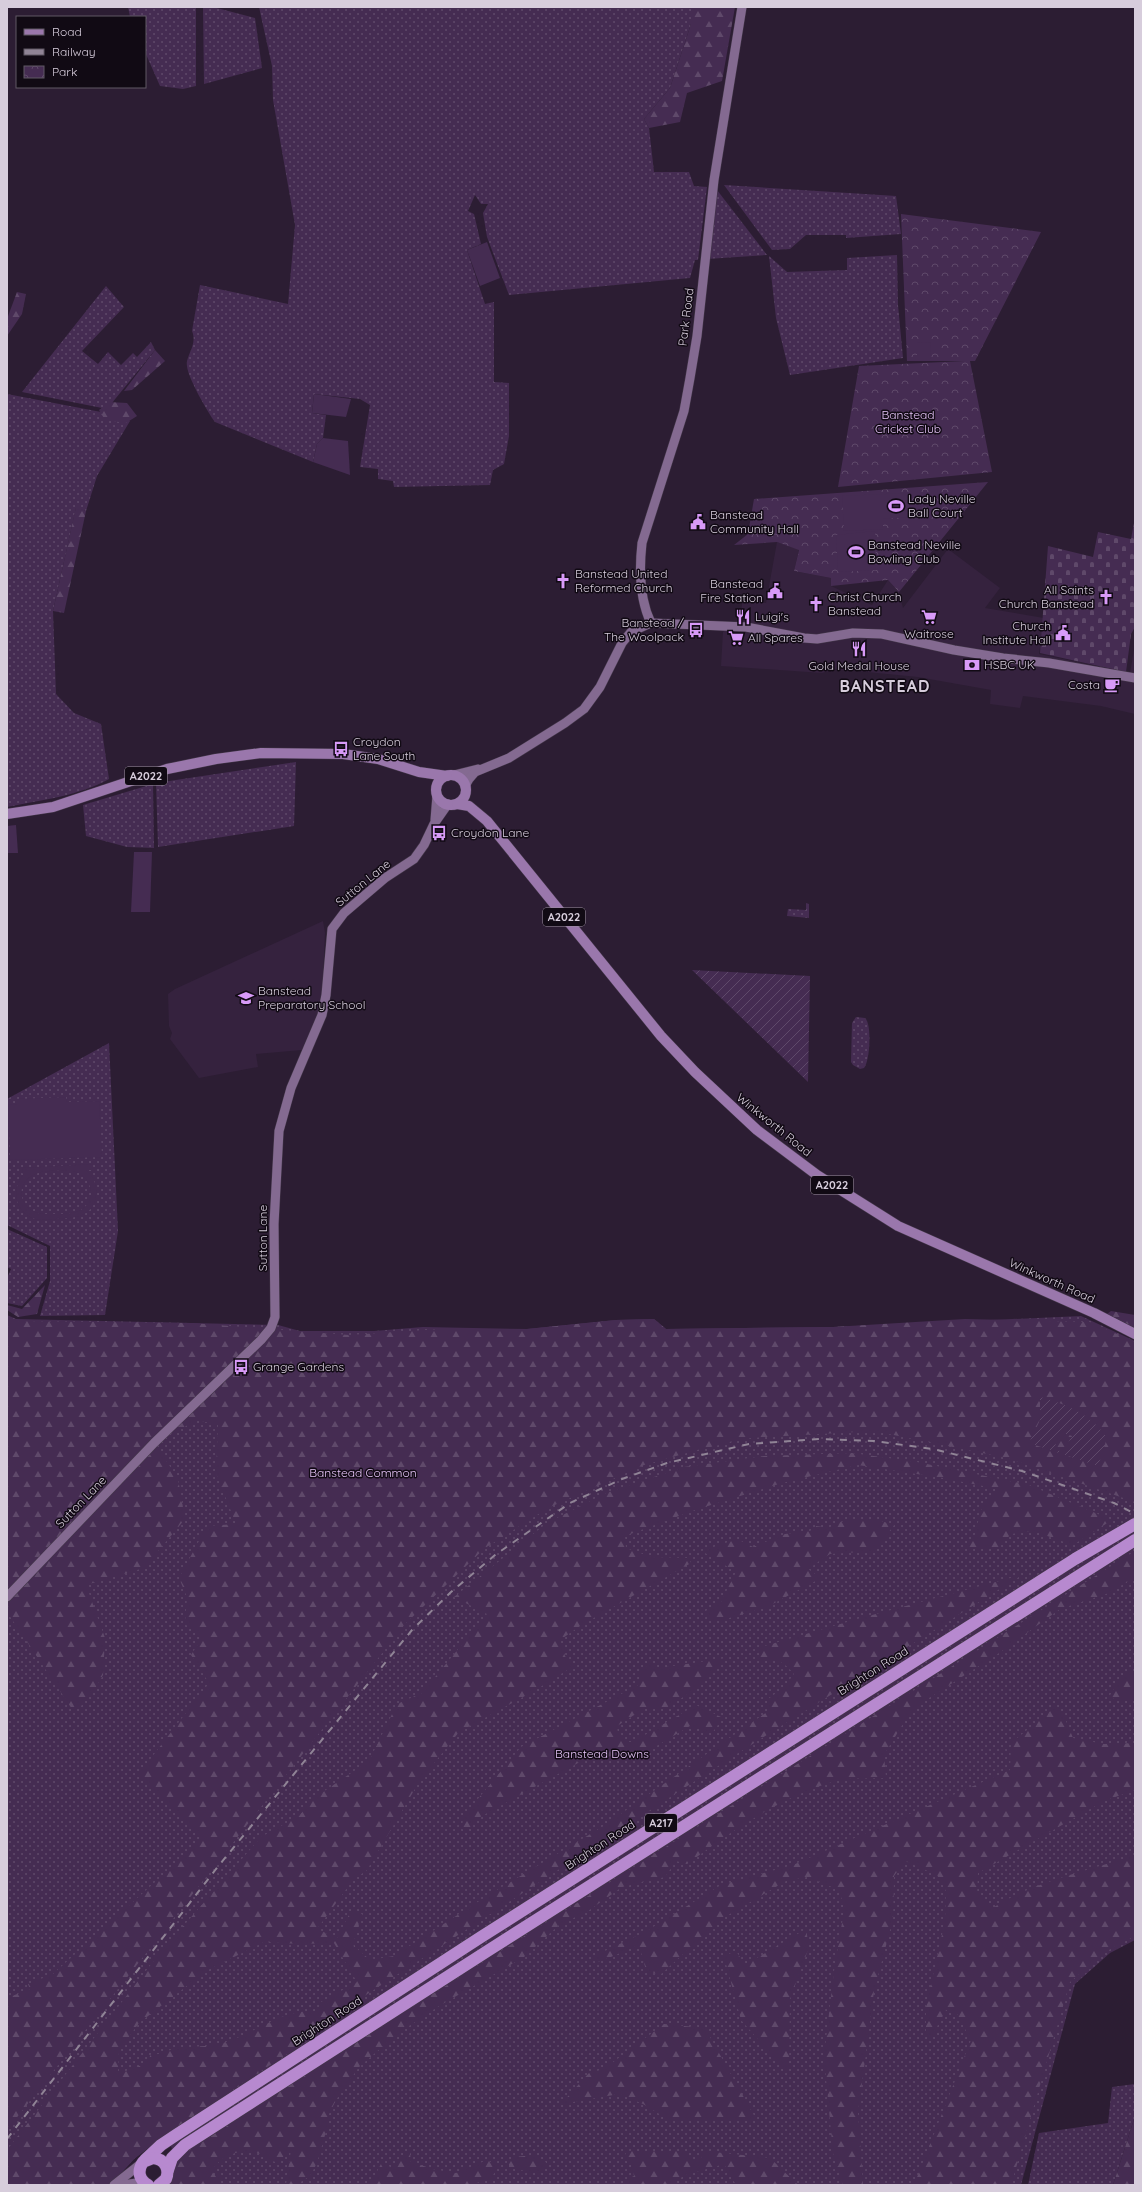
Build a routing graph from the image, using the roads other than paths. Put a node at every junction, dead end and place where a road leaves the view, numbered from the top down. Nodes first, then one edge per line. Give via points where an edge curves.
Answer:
1 (742, 7) edge
2 (651, 623) junction
3 (1135, 678) edge
4 (484, 768) junction
5 (419, 772) junction
6 (451, 775) junction
7 (466, 788) junction
8 (436, 791) junction
9 (453, 804) junction
10 (7, 814) edge
11 (487, 821) junction
12 (434, 824) junction
13 (1135, 1334) edge
14 (1134, 1524) edge
15 (1135, 1540) edge
16 (7, 1597) edge
17 (144, 2161) junction
18 (155, 2182) edge
19 (114, 2185) edge
20 (122, 2185) edge

1 - 2 main road, Park Road via 714,180 690,378 682,418 642,543 641,592
2 - 3 main road via 746,628 817,639 852,633 882,634 954,650
2 - 4 main road via 631,632 622,643 600,687 584,708 509,758
4 - 6 main road
4 - 7 main road via 472,775
5 - 6 main road, A2022
5 - 8 main road, A2022 via 429,778
5 - 10 main road, A2022 via 378,759 343,754 261,753 167,769 53,807
6 - 7 main road via 462,779
6 - 8 main road via 441,779
7 - 9 main road via 463,799
7 - 11 main road, Winkworth Road / A2022
8 - 9 main road
8 - 12 main road
9 - 11 main road, Winkworth Road / A2022 via 469,806
9 - 12 main road
11 - 13 main road, Winkworth Road / A2022 via 661,1036 700,1077 758,1130 817,1175 898,1226 1094,1313
12 - 16 main road, Sutton Lane via 424,845 414,858 384,878 344,913 332,929 322,1015 291,1088 279,1131 274,1224 276,1303 271,1328 154,1443
14 - 17 highway, Brighton Road / A217 via 1075,1559 482,1937 176,2135
15 - 18 highway, A217 via 185,2145
17 - 18 highway via 139,2174
17 - 18 highway via 153,2158 165,2163
17 - 19 main road, Brighton Road
18 - 20 main road

